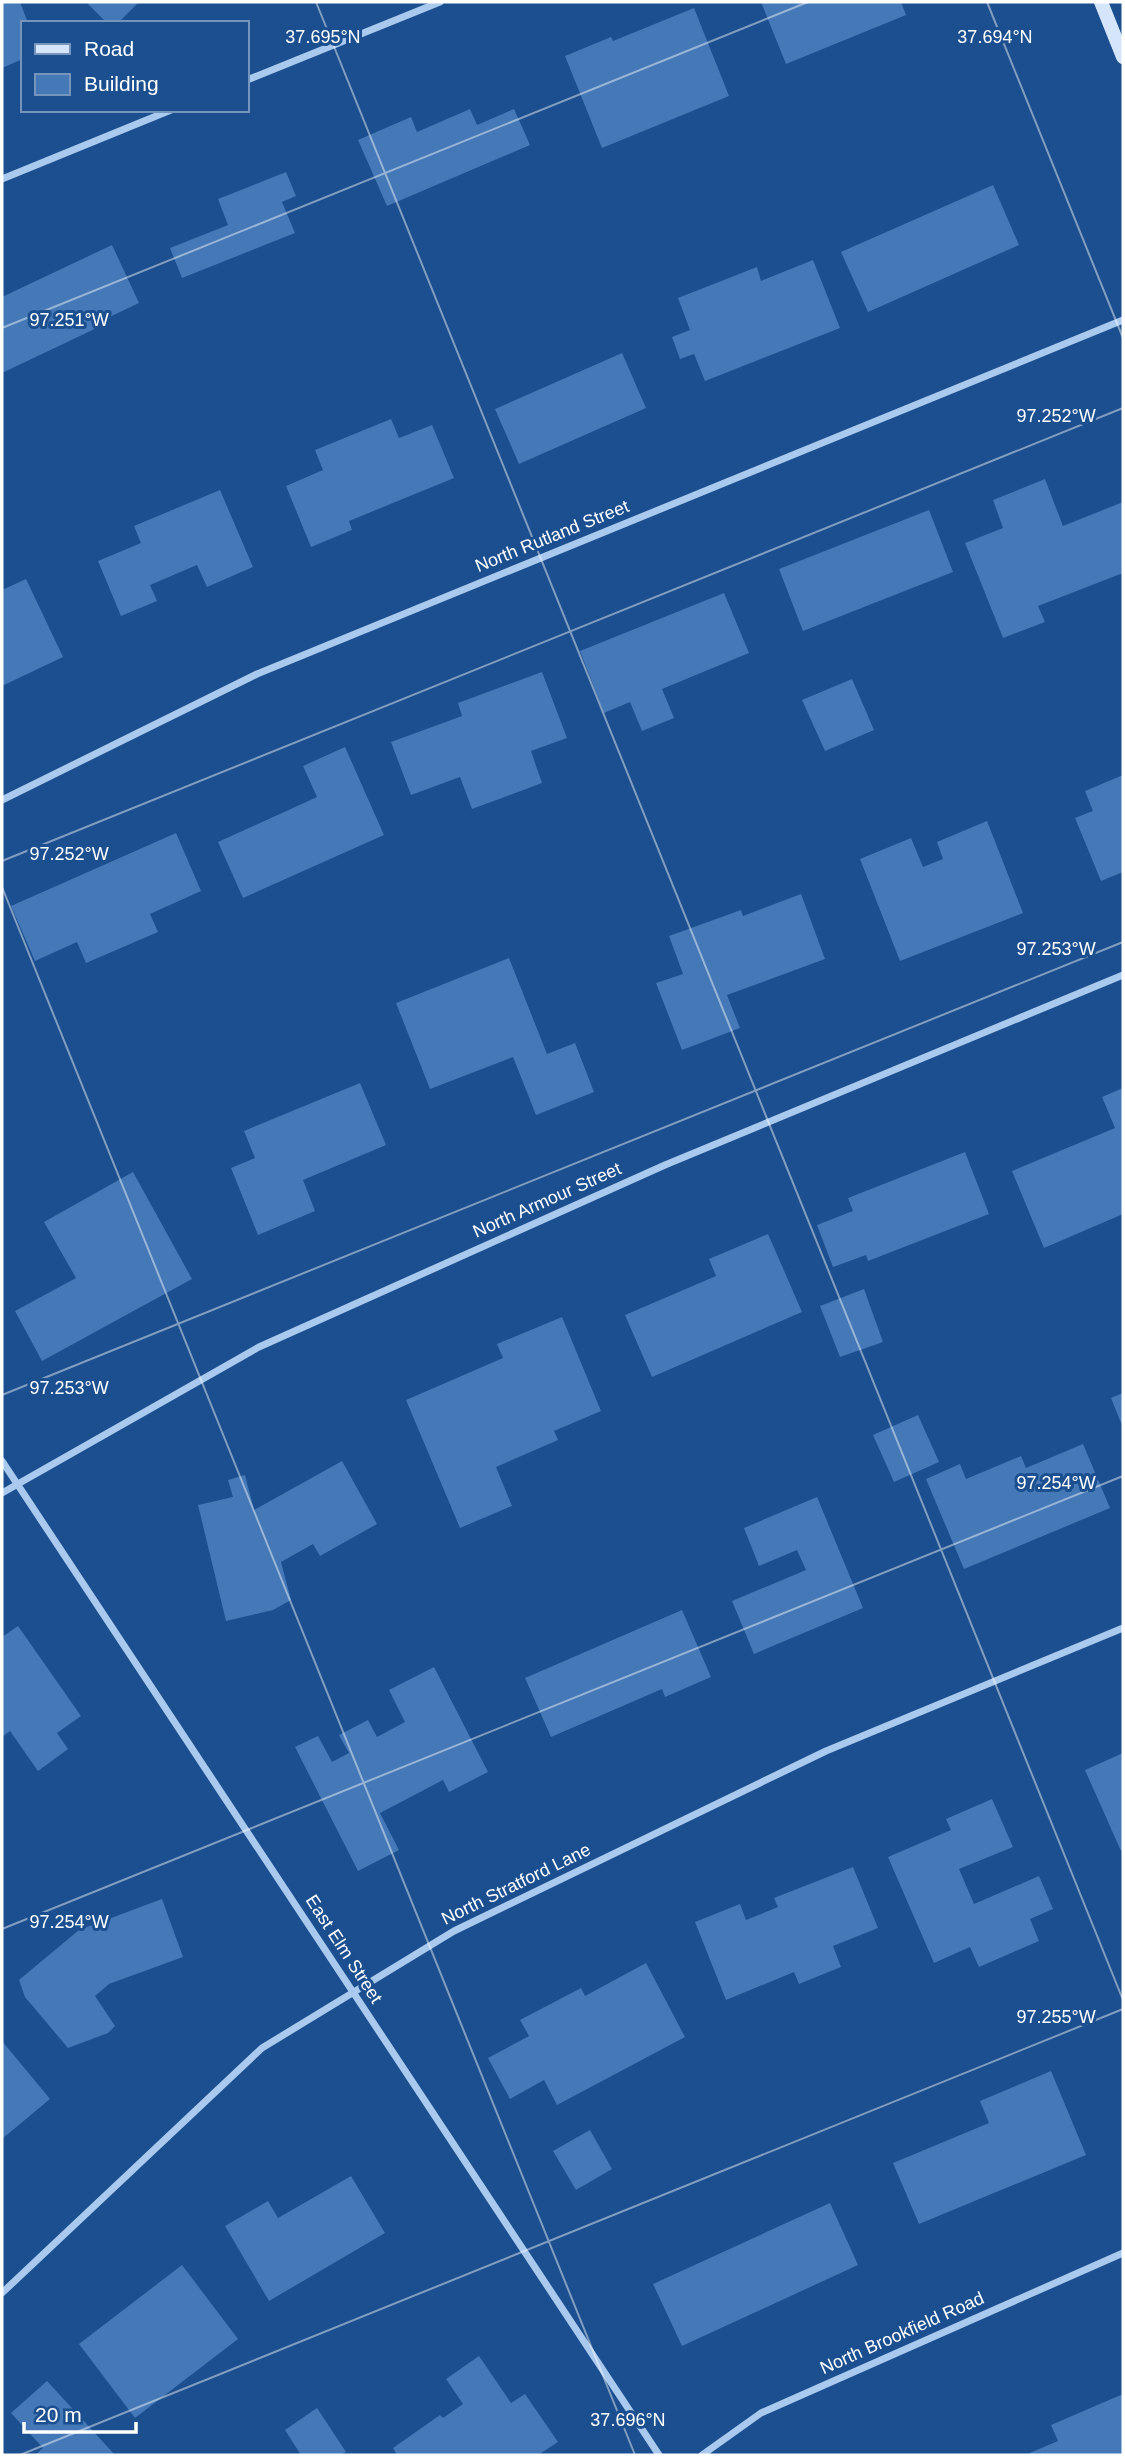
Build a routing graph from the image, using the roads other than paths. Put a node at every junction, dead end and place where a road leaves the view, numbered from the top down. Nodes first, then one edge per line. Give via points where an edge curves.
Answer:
1 (440, 2) edge
2 (1101, 2) edge
3 (1123, 57) edge
4 (248, 80) edge
5 (166, 112) edge
6 (2, 179) edge
7 (1123, 320) edge
8 (2, 800) edge
9 (1123, 975) edge
10 (2, 1461) edge
11 (17, 1484) junction
12 (2, 1493) edge
13 (1123, 1628) edge
14 (354, 1992) junction
15 (1123, 2253) edge
16 (2, 2293) edge
17 (659, 2455) edge
18 (702, 2455) edge

1 - 4 street
2 - 3 main road
5 - 6 street
7 - 8 street, North Rutland Street via 257,674
9 - 11 street, North Armour Street via 665,1165 259,1347
10 - 11 street, East Elm Street
11 - 12 street, North Armour Street
11 - 14 street, East Elm Street
13 - 14 street, North Stratford Lane via 826,1751 454,1931
14 - 16 street, North Stratford Lane via 262,2048
14 - 17 street, East Elm Street
15 - 18 street, North Brookfield Road via 761,2413

